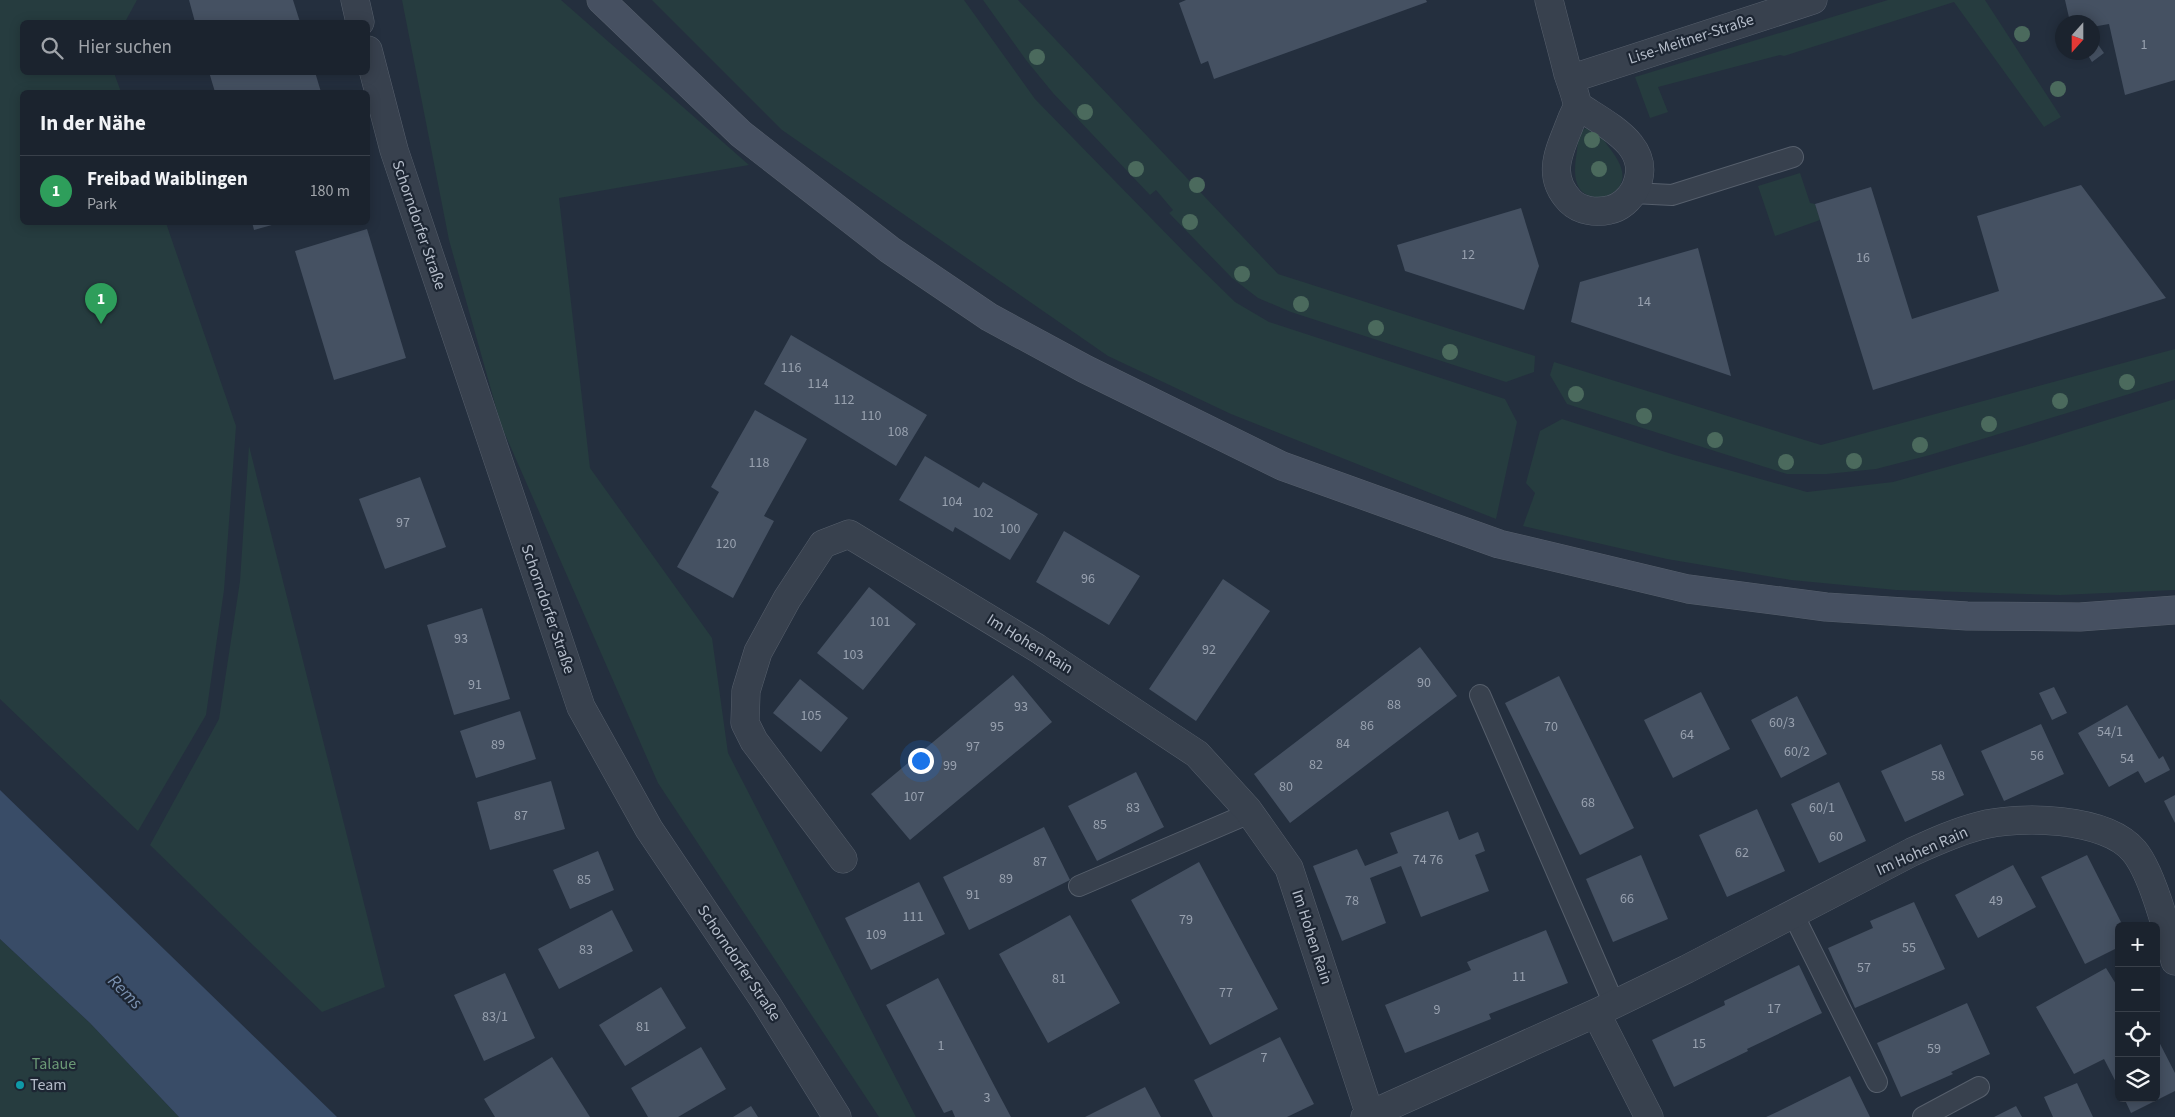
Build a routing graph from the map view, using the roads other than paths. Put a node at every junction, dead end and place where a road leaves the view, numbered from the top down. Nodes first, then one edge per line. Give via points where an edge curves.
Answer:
1 (355, 0) edge
2 (601, 0) edge
3 (1549, 0) edge
4 (1813, 0) edge
5 (360, 20) edge
6 (370, 58) edge
7 (1570, 79) junction
8 (1577, 105) junction
9 (1793, 157) dead end
10 (1632, 193) junction
11 (2175, 610) edge
12 (1480, 695) dead end
13 (1250, 813) junction
14 (843, 859) dead end
15 (1079, 886) dead end
16 (1793, 914) junction
17 (2175, 961) edge
18 (1605, 1009) junction
19 (1877, 1082) dead end
20 (1979, 1088) dead end
21 (1367, 1116) edge
22 (837, 1117) edge
23 (1649, 1117) edge
24 (1923, 1117) edge

1 - 5 street
2 - 11 main road via 741,134 890,250 989,317 1085,369 1282,466 1500,544 1688,589 1826,607 1967,616 2080,617
3 - 7 street
4 - 7 street, Lise-Meitner-Straße
6 - 22 street, Schorndorfer Straße via 394,150 581,707 649,829 766,1003
7 - 8 street
8 - 10 street via 1627,140 1636,151 1639,180
8 - 10 street via 1555,170 1564,194 1578,207 1598,212 1617,207
9 - 10 lane via 1672,195
12 - 18 lane
13 - 14 street, Im Hohen Rain via 1197,754 1037,648 848,534 823,544 787,599 758,652 746,691 746,723 754,741
13 - 15 lane
13 - 21 street, Im Hohen Rain via 1289,868
16 - 17 street, Im Hohen Rain via 1942,838 1981,825 2060,820 2086,825 2118,837 2134,851 2146,873
16 - 18 street, Im Hohen Rain
16 - 19 lane
18 - 21 street, Im Hohen Rain
18 - 23 street
20 - 24 lane

